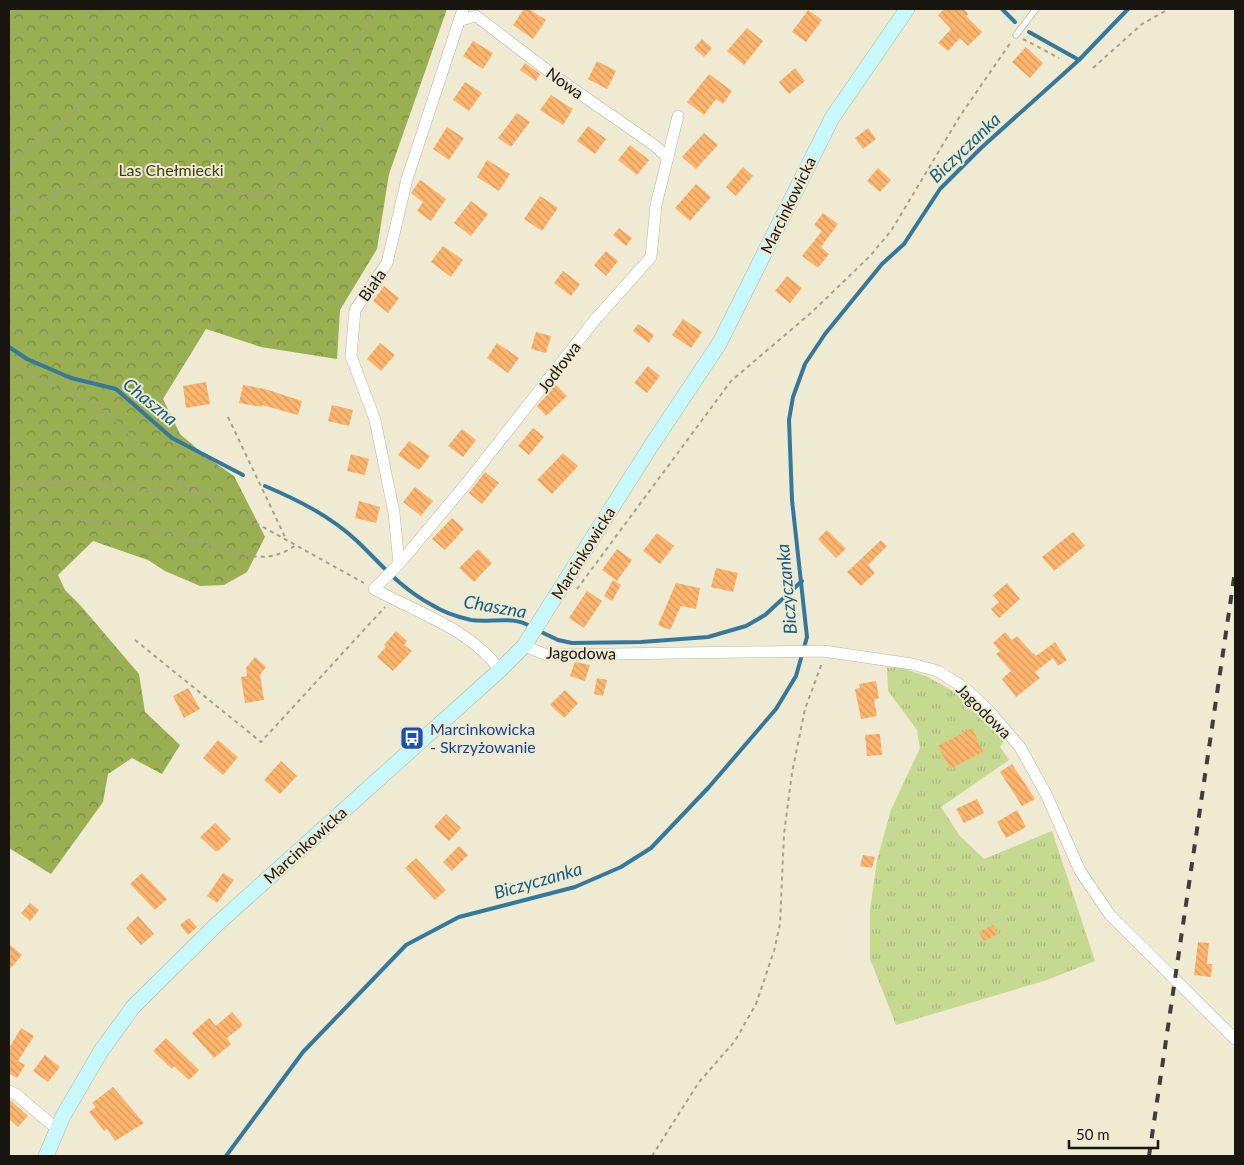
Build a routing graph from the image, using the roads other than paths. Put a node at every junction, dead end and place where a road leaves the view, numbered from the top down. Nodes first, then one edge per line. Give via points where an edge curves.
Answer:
1 (907, 9) edge
2 (1036, 9) edge
3 (462, 14) edge
4 (1016, 35) road end
5 (678, 116) dead end
6 (668, 158) junction
7 (391, 571) junction
8 (527, 641) junction
9 (500, 670) junction
10 (1235, 1039) edge
11 (9, 1091) edge
12 (57, 1129) junction
13 (46, 1156) edge

1 - 8 street, Marcinkowicka via 832,118 719,344
2 - 4 lane
3 - 6 street, Nowa via 476,16
3 - 7 street, Biała via 407,179 387,263 354,310 351,356 376,420 394,513
5 - 6 street, Jodłowa
6 - 7 street, Jodłowa via 656,205 652,257 594,321 531,404
7 - 9 street, Jodłowa via 374,589 466,636 488,653
8 - 9 street, Marcinkowicka
8 - 10 street, Jagodowa via 547,655 825,651 938,671 978,700 1020,747 1096,898 1121,928
9 - 12 street, Marcinkowicka via 215,926 132,1007 101,1051
11 - 12 street
12 - 13 street, Marcinkowicka

